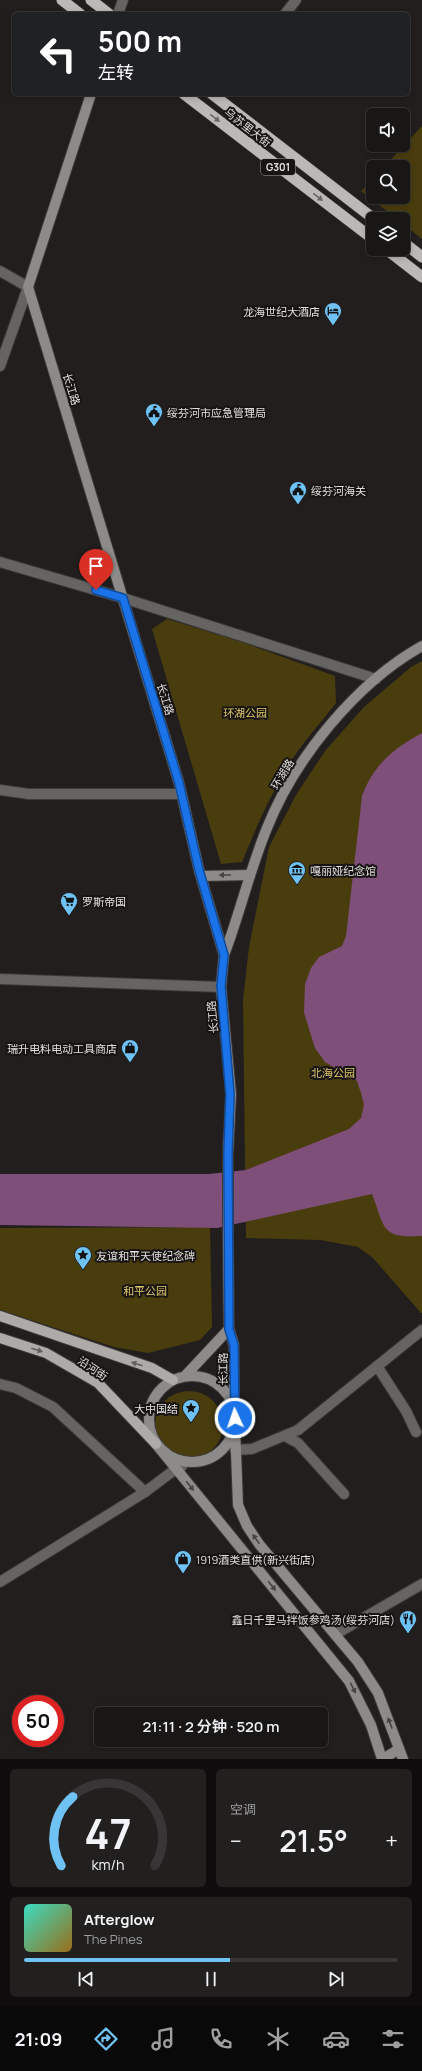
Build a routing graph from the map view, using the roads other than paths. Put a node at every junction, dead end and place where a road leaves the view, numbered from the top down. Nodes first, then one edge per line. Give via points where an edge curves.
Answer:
1 (62, 0) edge
2 (91, 0) edge
3 (123, 0) edge
4 (296, 0) edge
5 (77, 12) edge
6 (106, 12) edge
7 (119, 12) edge
8 (287, 12) edge
9 (90, 96) edge
10 (187, 96) edge
11 (217, 96) edge
12 (366, 213) edge
13 (366, 234) edge
14 (410, 247) edge
15 (395, 256) edge
16 (422, 256) edge
17 (0, 271) edge
18 (422, 277) edge
19 (28, 287) junction
20 (0, 366) edge
21 (0, 562) edge
22 (123, 598) junction
23 (422, 646) edge
24 (376, 679) junction
25 (0, 790) edge
26 (182, 794) junction
27 (201, 876) junction
28 (250, 876) junction
29 (224, 955) junction
30 (0, 979) edge
31 (221, 986) junction
32 (0, 1316) edge
33 (229, 1329) junction
34 (422, 1330) edge
35 (0, 1338) edge
36 (378, 1366) junction
37 (185, 1376) junction
38 (173, 1380) junction
39 (0, 1384) edge
40 (234, 1409) junction
41 (235, 1426) junction
42 (416, 1432) dead end
43 (285, 1436) junction
44 (156, 1444) junction
45 (235, 1450) junction
46 (185, 1462) junction
47 (177, 1470) junction
48 (145, 1492) junction
49 (344, 1494) dead end
50 (0, 1582) edge
51 (422, 1584) edge
52 (336, 1634) junction
53 (400, 1749) junction
54 (382, 1759) edge
55 (396, 1759) edge
56 (403, 1759) edge

1 - 5 highway
2 - 6 highway
3 - 7 street
4 - 8 street
9 - 19 main road
10 -> 13 highway, 乌苏里大街 / G301
11 - 12 highway, 乌苏里大街 / G301
14 - 16 highway
15 - 18 highway
17 - 19 street
19 - 20 street
19 - 22 main road, 长江路
21 - 22 street
22 - 24 street
22 - 26 main road, 长江路
23 - 24 main road, 环湖路
24 - 28 main road, 环湖路 via 342,713 291,780 267,827
25 - 26 street via 29,794
26 - 27 main road, 长江路
28 -> 27 main road
27 - 29 main road, 长江路
28 - 29 main road, 环湖路
29 - 31 main road, 长江路
30 - 31 street
31 - 33 main road, 长江路 via 230,1094
38 -> 32 main road, 沿河街 via 152,1368
33 - 37 main road, 长江路
33 - 40 main road, 长江路 via 234,1345
34 - 36 street
35 -> 44 main road, 沿河街 via 46,1353 98,1383
36 - 42 street
36 - 43 street via 298,1430
37 - 38 main road
37 - 40 main road via 200,1376 219,1385
38 - 44 main road via 159,1389 150,1408 149,1429
39 - 48 street via 16,1388 53,1407
40 - 41 main road
41 - 45 main road
41 - 46 main road via 229,1442 217,1454 202,1461
43 - 45 street via 252,1450
43 - 49 street via 298,1443
44 - 46 main road via 169,1456
44 - 47 main road
52 -> 45 main road via 247,1526 238,1505
46 - 47 street
47 - 48 street
47 -> 54 main road via 349,1681 371,1726
48 - 50 street
51 - 52 street
53 -> 52 main road via 378,1693
53 - 54 main road
53 - 55 main road
53 - 56 main road

